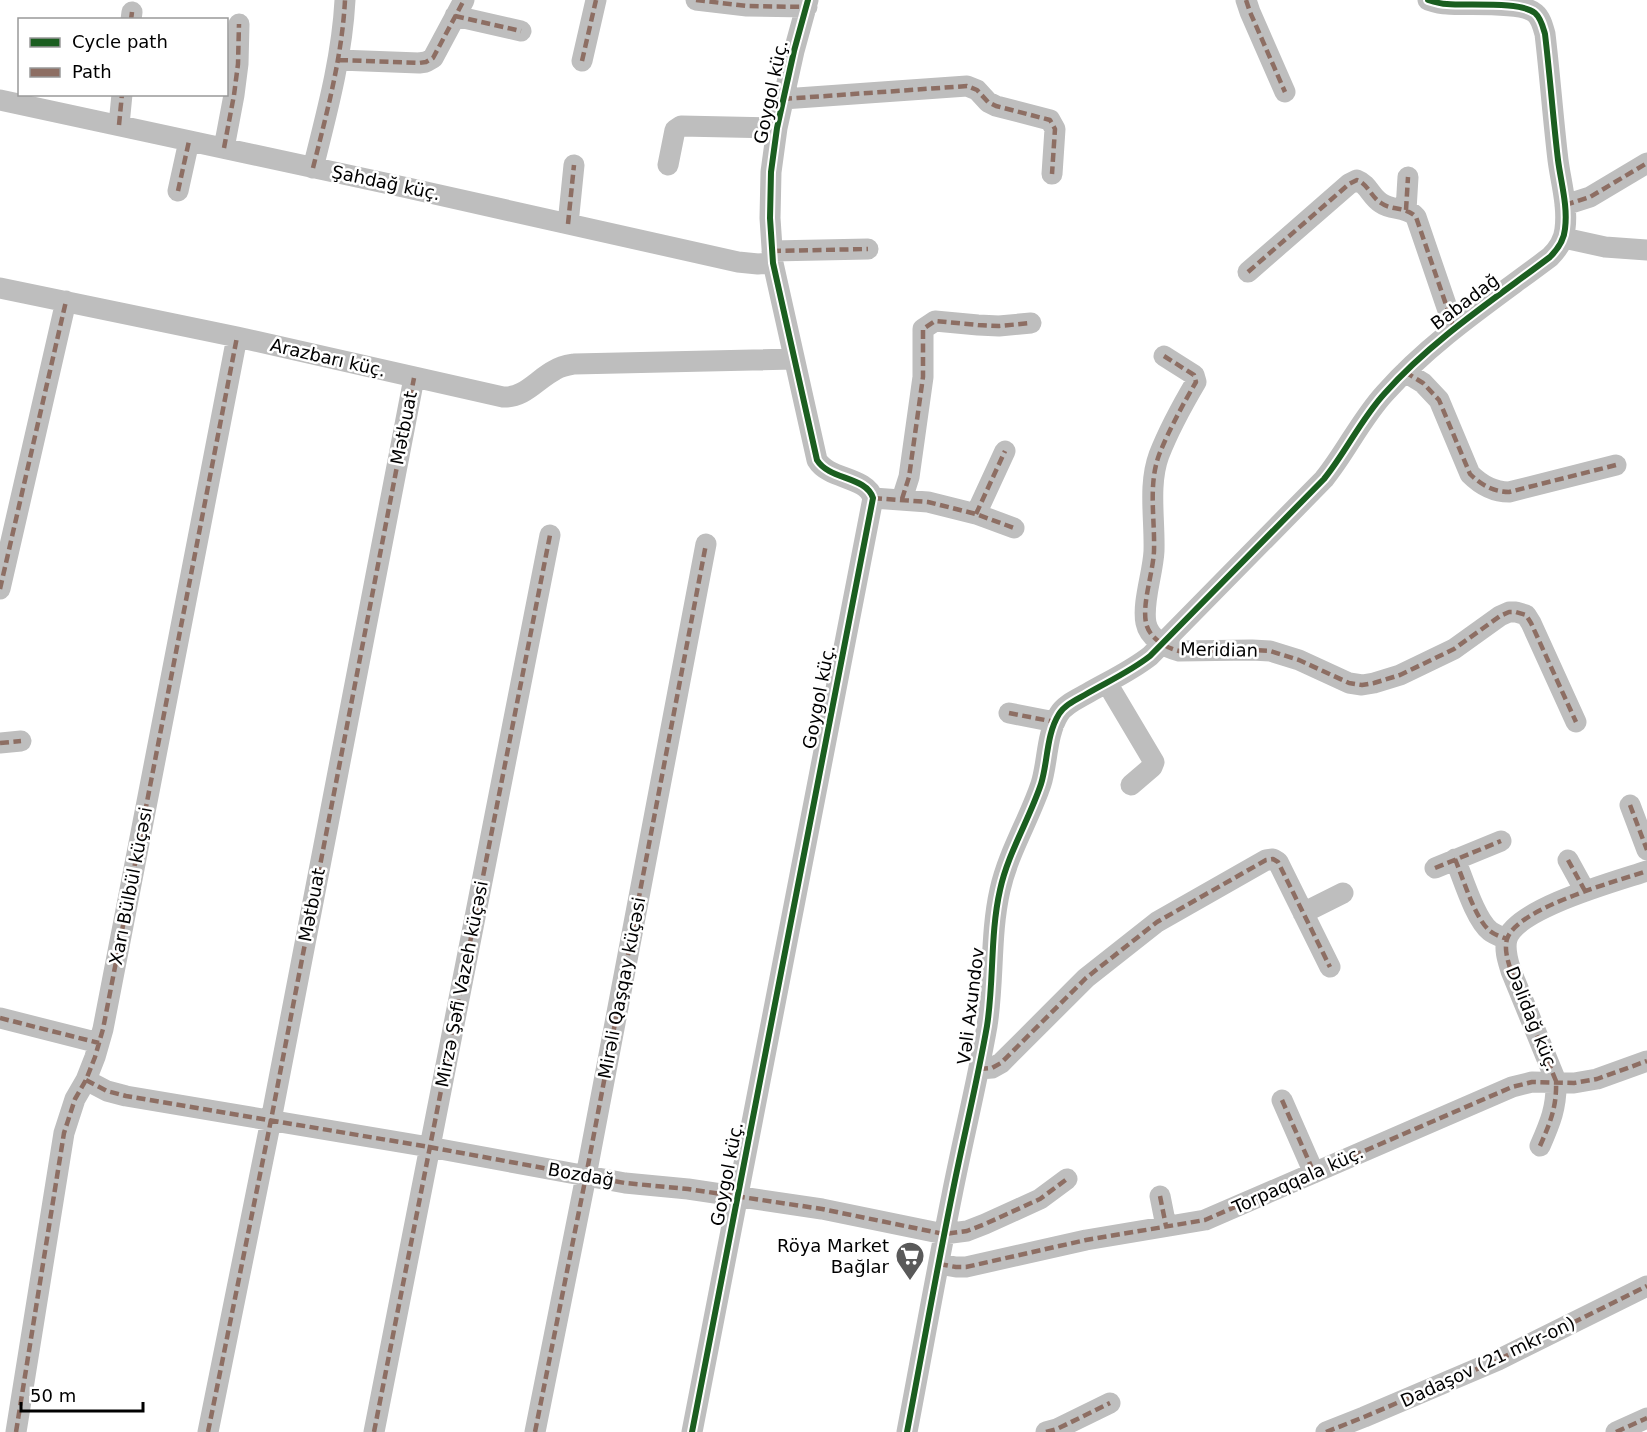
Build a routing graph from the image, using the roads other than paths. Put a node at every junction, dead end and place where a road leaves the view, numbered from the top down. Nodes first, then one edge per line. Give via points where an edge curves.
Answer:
1 (345, 0) edge
2 (596, 0) edge
3 (696, 0) edge
4 (1246, 0) edge
5 (1428, 0) edge
6 (807, 3) edge
7 (1538, 7) edge
8 (459, 8) edge
9 (239, 24) dead end
10 (521, 31) dead end
11 (339, 60) junction
12 (582, 61) dead end
13 (1284, 92) dead end
14 (122, 96) edge
15 (783, 99) junction
16 (0, 100) edge
17 (119, 125) junction
18 (777, 128) junction
19 (189, 141) junction
20 (224, 148) junction
21 (1647, 163) edge
22 (574, 165) dead end
23 (668, 165) dead end
24 (314, 168) junction
25 (1052, 174) dead end
26 (1408, 177) dead end
27 (178, 191) dead end
28 (1565, 205) junction
29 (1406, 210) junction
30 (568, 224) junction
31 (1564, 238) junction
32 (868, 249) dead end
33 (1647, 250) edge
34 (772, 257) junction
35 (1248, 272) dead end
36 (0, 288) edge
37 (66, 301) junction
38 (1031, 323) dead end
39 (1454, 328) junction
40 (237, 337) junction
41 (1164, 356) dead end
42 (794, 359) junction
43 (1405, 372) junction
44 (414, 378) junction
45 (1005, 451) dead end
46 (1616, 465) dead end
47 (873, 498) junction
48 (902, 499) junction
49 (976, 514) junction
50 (1014, 528) dead end
51 (550, 535) dead end
52 (706, 543) dead end
53 (0, 590) edge
54 (1162, 644) junction
55 (1107, 683) junction
56 (1009, 713) dead end
57 (1055, 722) junction
58 (1576, 722) dead end
59 (1131, 786) dead end
60 (1630, 806) dead end
61 (1501, 841) dead end
62 (1647, 850) edge
63 (1455, 859) junction
64 (1568, 860) dead end
65 (1435, 868) dead end
66 (1647, 871) edge
67 (1585, 891) junction
68 (1343, 893) dead end
69 (1303, 913) junction
70 (1507, 939) junction
71 (1330, 967) dead end
72 (0, 1018) edge
73 (99, 1043) junction
74 (1647, 1061) edge
75 (979, 1069) junction
76 (86, 1080) junction
77 (1556, 1082) junction
78 (1282, 1100) dead end
79 (271, 1120) junction
80 (1540, 1146) dead end
81 (429, 1147) junction
82 (1314, 1173) junction
83 (586, 1176) junction
84 (1067, 1179) dead end
85 (738, 1196) junction
86 (1160, 1196) dead end
87 (1166, 1226) junction
88 (944, 1234) junction
89 (939, 1264) junction
90 (1647, 1286) edge
91 (1110, 1403) dead end
92 (1647, 1418) edge
93 (16, 1432) edge
94 (208, 1432) edge
95 (374, 1432) edge
96 (535, 1432) edge
97 (692, 1432) edge
98 (907, 1432) edge
99 (1046, 1432) edge
100 (1326, 1432) edge
101 (1616, 1432) edge

1 - 11 street
2 - 12 street
3 - 6 street via 747,6
4 - 13 street
5 - 7 street
6 - 15 street, Goygol küç.
7 - 28 street via 1545,34
8 - 10 street
8 - 11 street via 433,58 426,62
9 - 20 street via 238,64
11 - 24 street
14 - 17 street
15 - 18 street, Goygol küç.
15 - 25 street via 967,86 996,106 1050,120 1055,129
16 - 17 street, Şahdağ küç.
17 - 19 street, Şahdağ küç.
18 - 23 street via 681,126 675,130
18 - 34 street, Goygol küç. via 771,172
19 - 20 street, Şahdağ küç.
19 - 27 street
20 - 24 street, Şahdağ küç.
21 - 28 street via 1590,197
22 - 30 street
24 - 30 street, Şahdağ küç.
26 - 29 street
28 - 31 street
29 - 35 street via 1382,204 1361,182 1354,181
29 - 39 street via 1416,217
30 - 34 street, Şahdağ küç. via 738,262 758,264
31 - 33 street via 1605,247
31 - 39 street, Babadağ via 1550,257
32 - 34 street, Şahdağ küç.
34 - 42 street, Goygol küç.
36 - 37 street, Arazbarı küç.
37 - 40 street, Arazbarı küç.
37 - 53 street
38 - 48 street via 978,326 935,321 923,329 923,377 909,477
39 - 43 street, Babadağ
40 - 44 street, Arazbarı küç.
40 - 73 street, Xarı Bülbül küçəsi
41 - 54 street, Meridian via 1194,375 1196,382 1158,456 1154,478 1154,551 1145,610 1148,628
42 - 44 street, Arazbarı küç. via 574,364 555,370 512,398
42 - 47 street, Goygol küç. via 817,460 826,470 866,486
43 - 46 street via 1439,400 1470,474 1499,492
43 - 54 street, Babadağ via 1378,400 1324,479
44 - 79 street, Mətbuat
45 - 49 street
47 - 48 street
47 - 85 street, Goygol küç.
48 - 49 street
49 - 50 street
51 - 81 street, Mirzə Şəfi Vazeh küçəsi
52 - 83 street, Mirəli Qaşqay küçəsi
54 - 55 street via 1140,664
54 - 58 street, Meridian via 1179,651 1270,651 1362,685 1400,675 1455,649 1500,616 1516,612 1526,615 1531,623
55 - 57 street via 1064,708
55 - 59 street via 1154,762
56 - 57 street
57 - 75 street, Vəli Axundov via 1040,785 1000,890
60 - 62 street
61 - 63 street
63 - 65 street
63 - 70 street via 1485,926
64 - 67 street
66 - 67 street
67 - 70 street via 1535,913 1513,928
68 - 69 street
69 - 71 street
69 - 75 street via 1278,862 1266,860 1157,922 1086,978 1001,1063
70 - 77 street, Dəlidağ küç. via 1511,971
72 - 73 street
73 - 76 street, Xarı Bülbül küçəsi
74 - 77 street, Torpaqqala küç. via 1597,1079
75 - 88 street, Vəli Axundov
76 - 79 street, Bozdağ via 126,1096
76 - 93 street, Xarı Bülbül küçəsi via 64,1133
77 - 80 street, Dəlidağ küç. via 1557,1099
77 - 82 street, Torpaqqala küç. via 1512,1087
78 - 82 street
79 - 81 street, Bozdağ
79 - 94 street, Mətbuat
81 - 83 street, Bozdağ
81 - 95 street, Mirzə Şəfi Vazeh küçəsi
82 - 87 street, Torpaqqala küç. via 1205,1220
83 - 85 street, Bozdağ
83 - 96 street, Mirəli Qaşqay küçəsi
84 - 88 street, Bozdağ via 1040,1199 985,1224
85 - 88 street, Bozdağ
85 - 97 street, Goygol küç.
86 - 87 street
87 - 89 street, Torpaqqala küç. via 1086,1239 966,1267
88 - 89 street, Vəli Axundov
89 - 98 street, Vəli Axundov
90 - 100 street, Dadaşov (21 mkr-on) via 1498,1360
91 - 99 street
92 - 101 street

